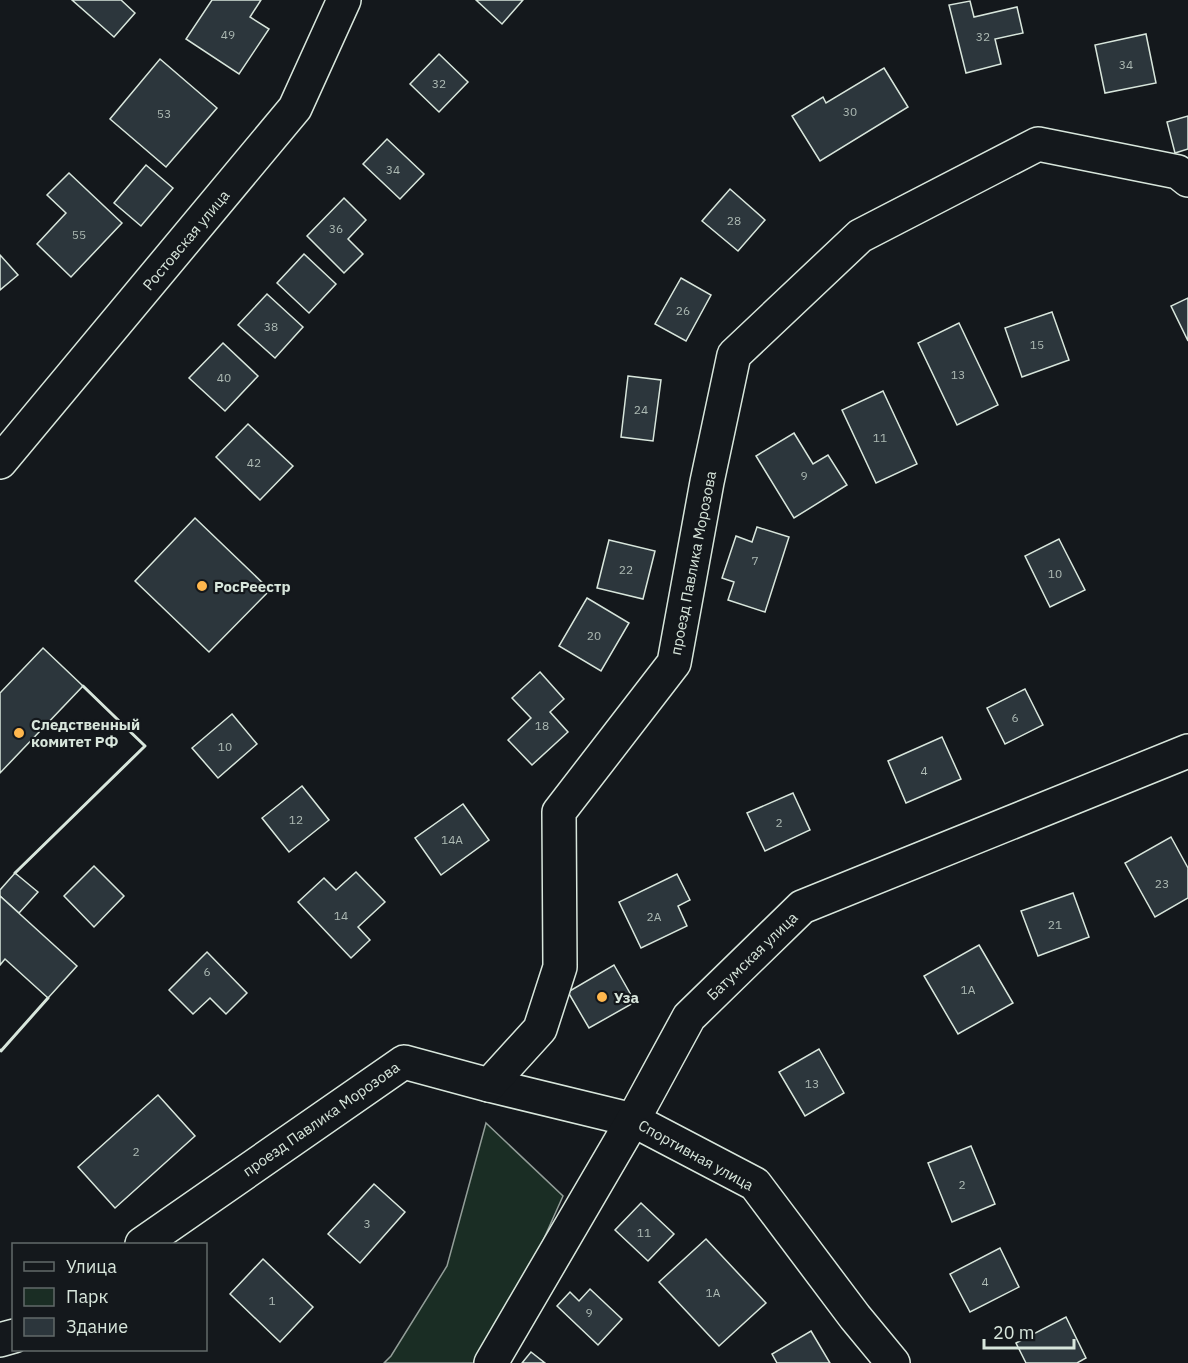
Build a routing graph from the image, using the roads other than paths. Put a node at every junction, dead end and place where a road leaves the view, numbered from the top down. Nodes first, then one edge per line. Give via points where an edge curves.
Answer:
1 (344, 0) edge
2 (1188, 180) edge
3 (0, 462) edge
4 (1188, 751) edge
5 (489, 1084) junction
6 (633, 1120) junction
7 (145, 1243) edge
8 (491, 1363) edge
9 (893, 1363) edge

1 - 3 street, Ростовская улица via 295,108
2 - 5 street, проезд Павлика Морозова via 1178,172 1038,144 860,236 734,355 674,663 559,812 560,967 540,1029
4 - 6 street, Батумская улица via 802,907 689,1017
5 - 6 street, Спортивная улица
5 - 7 street, проезд Павлика Морозова via 404,1062
6 - 8 street, Батумская улица
6 - 9 street, Спортивная улица via 755,1184

